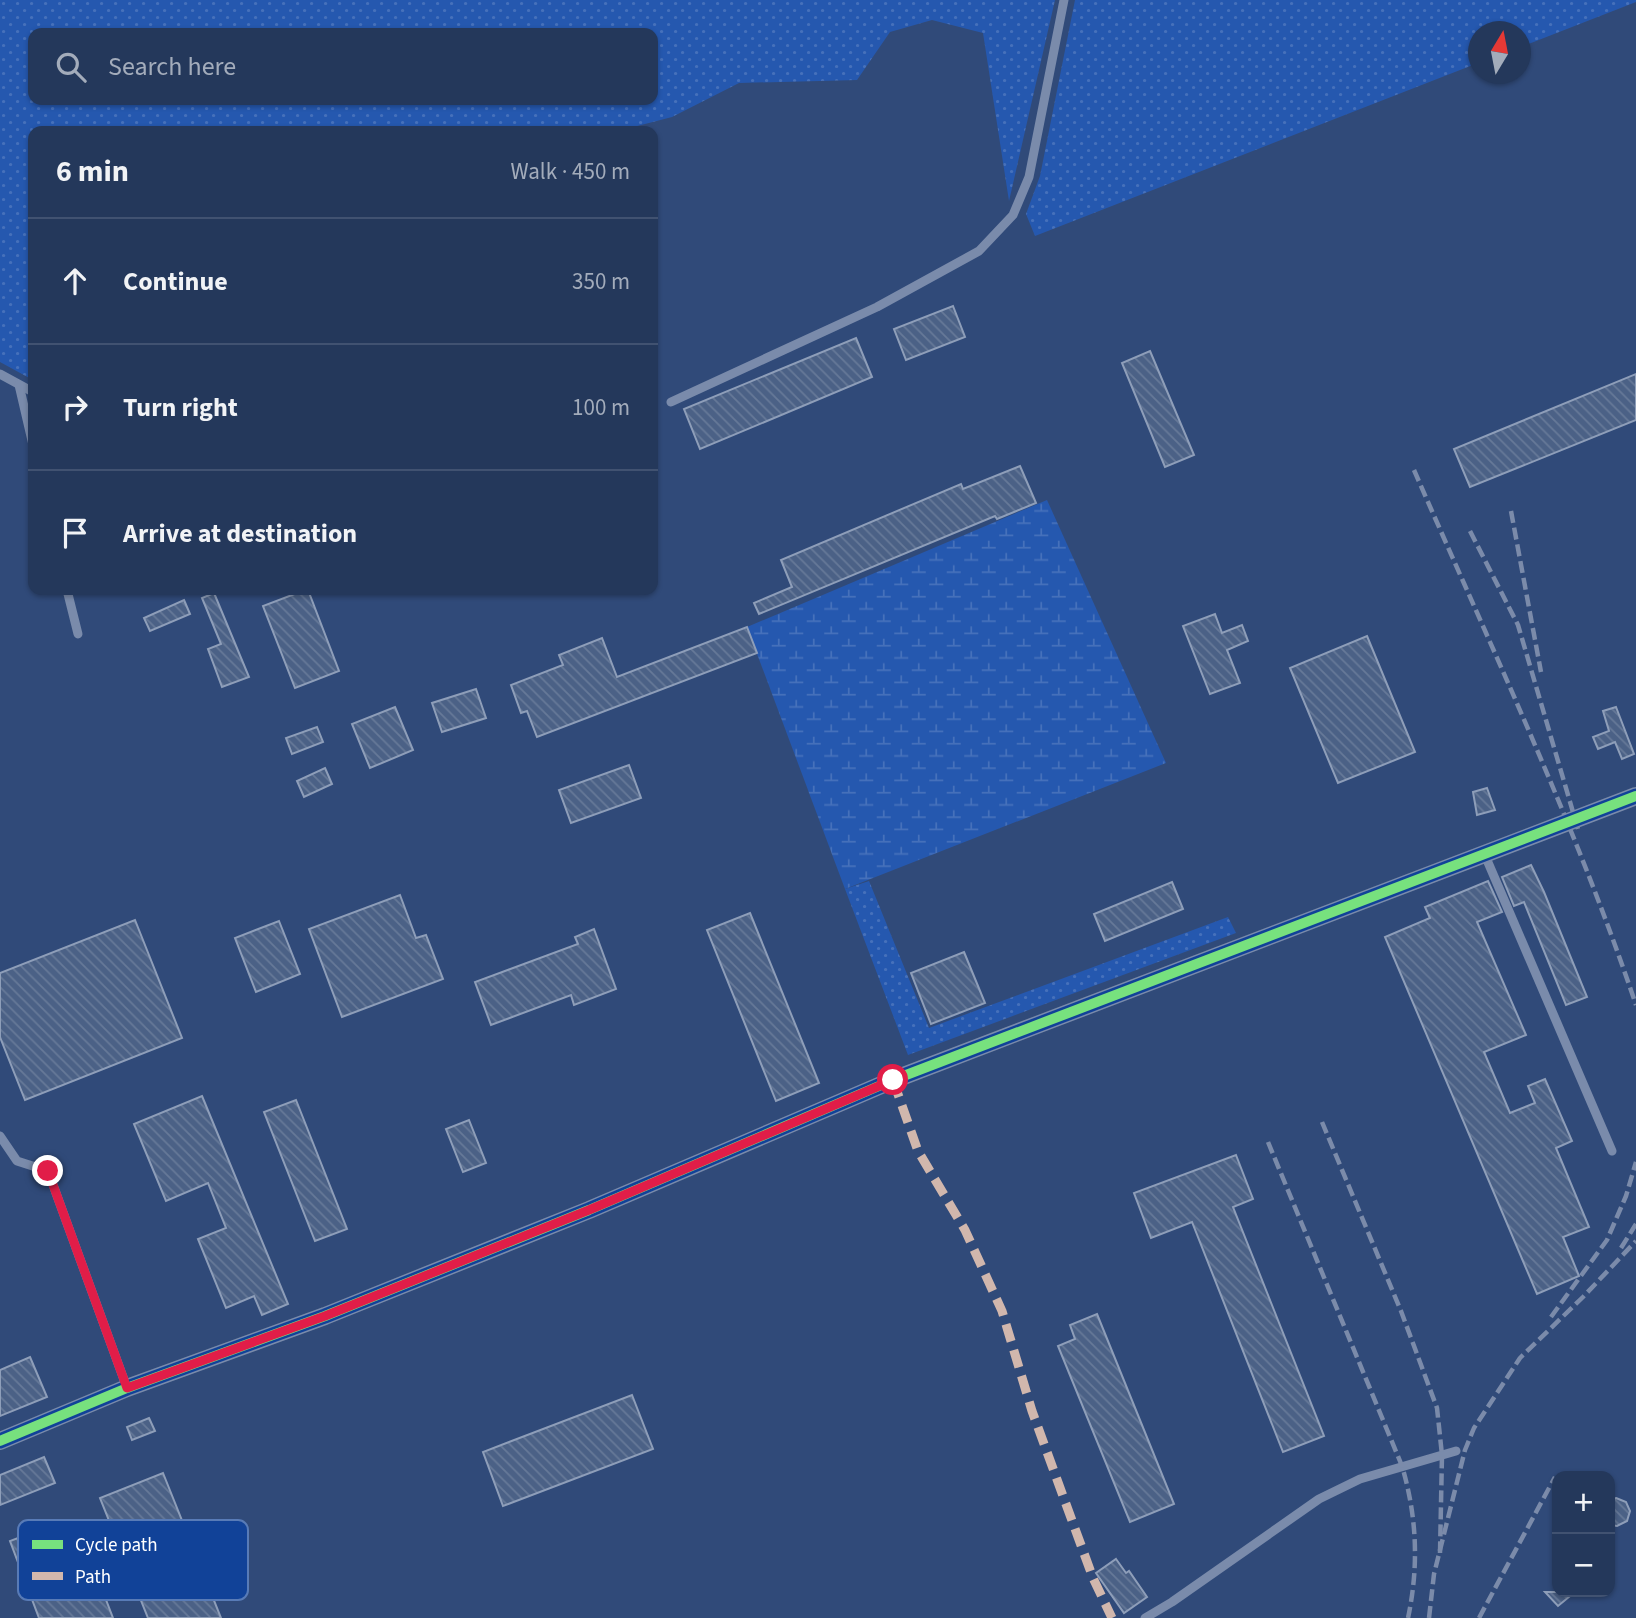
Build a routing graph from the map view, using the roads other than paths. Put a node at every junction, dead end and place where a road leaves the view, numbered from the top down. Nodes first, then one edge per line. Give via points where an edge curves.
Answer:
1 (1064, 0) edge
2 (0, 374) edge
3 (19, 385) junction
4 (28, 390) edge
5 (671, 402) dead end
6 (28, 424) edge
7 (69, 595) edge
8 (78, 634) dead end
9 (1636, 796) edge
10 (1484, 853) junction
11 (0, 1136) edge
12 (1612, 1151) dead end
13 (127, 1388) junction
14 (0, 1441) edge
15 (1456, 1451) dead end
16 (1145, 1618) edge

1 - 5 lane via 1029,177 1013,215 979,251 877,307
2 - 3 lane
3 - 4 lane
3 - 6 lane
7 - 8 lane
9 - 10 street
10 - 12 lane
10 - 13 street via 893,1080 325,1316
11 - 13 lane via 17,1161 48,1171
13 - 14 street
15 - 16 lane via 1360,1479 1319,1499

